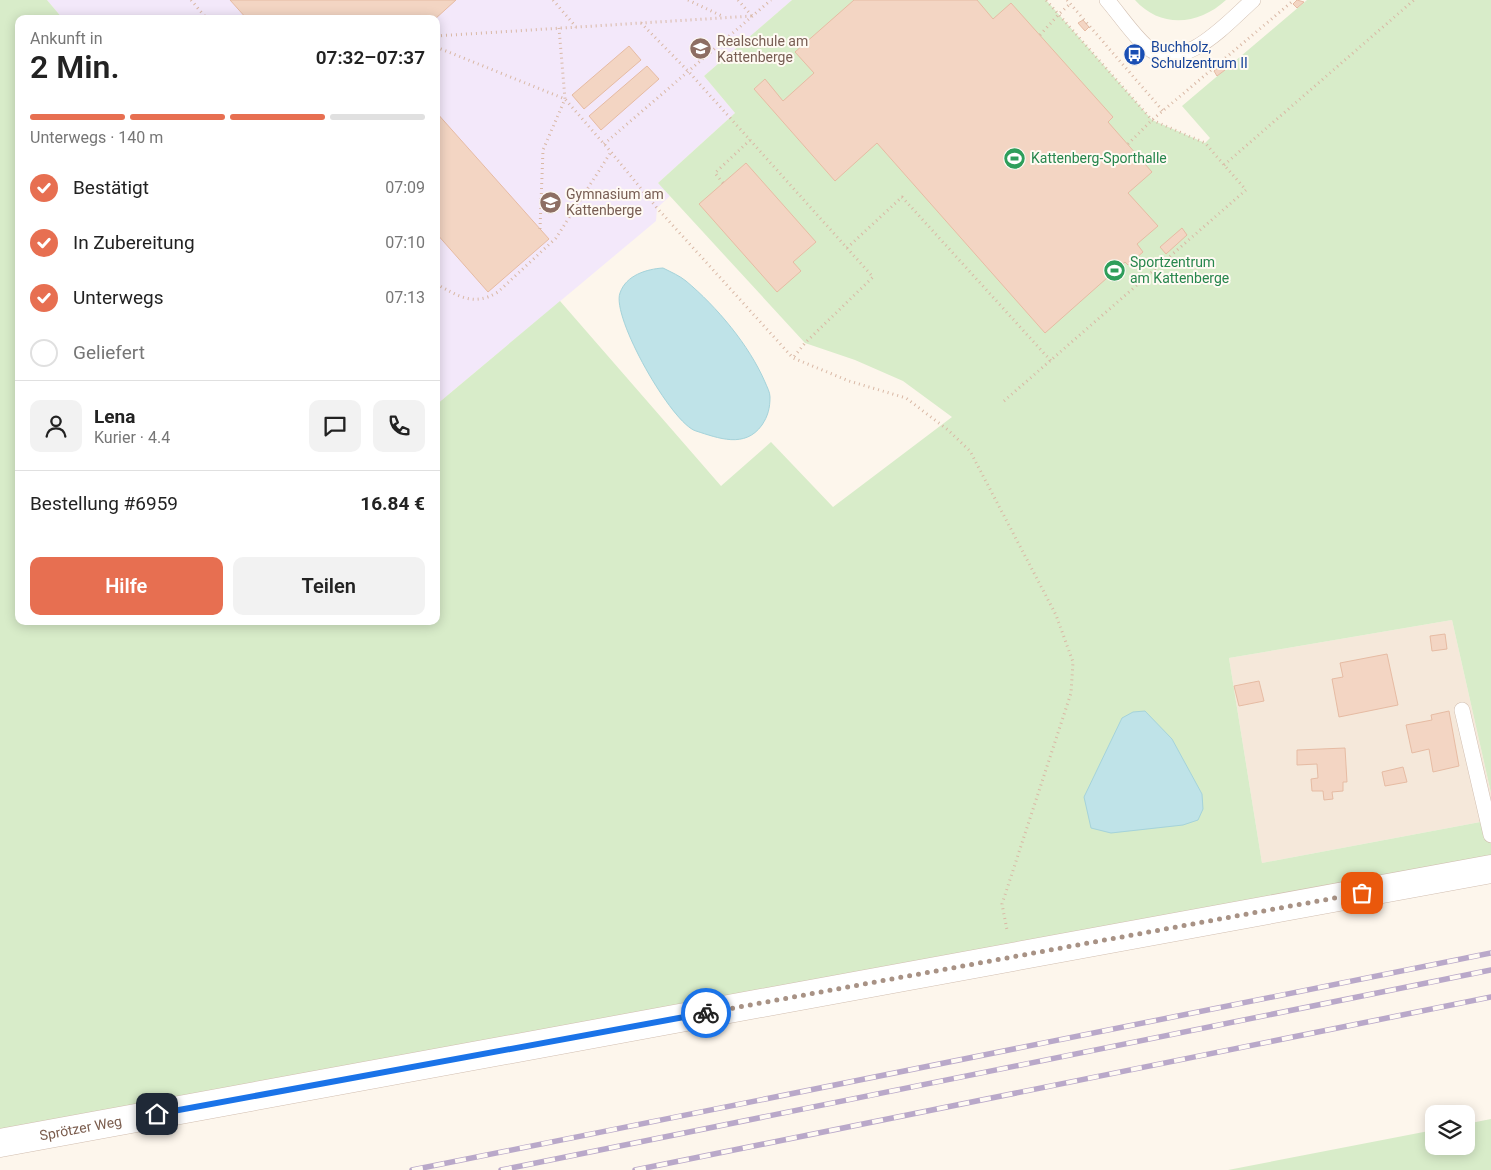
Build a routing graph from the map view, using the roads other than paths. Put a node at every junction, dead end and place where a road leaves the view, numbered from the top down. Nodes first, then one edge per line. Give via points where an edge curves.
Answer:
1 (1107, 0) edge
2 (1253, 0) edge
3 (1462, 710) dead end
4 (1491, 835) edge
5 (1491, 869) edge
6 (0, 1143) edge

1 - 2 lane via 1146,46 1156,53 1170,56 1189,52 1205,42
3 - 4 lane
5 - 6 street, Sprötzer Weg

